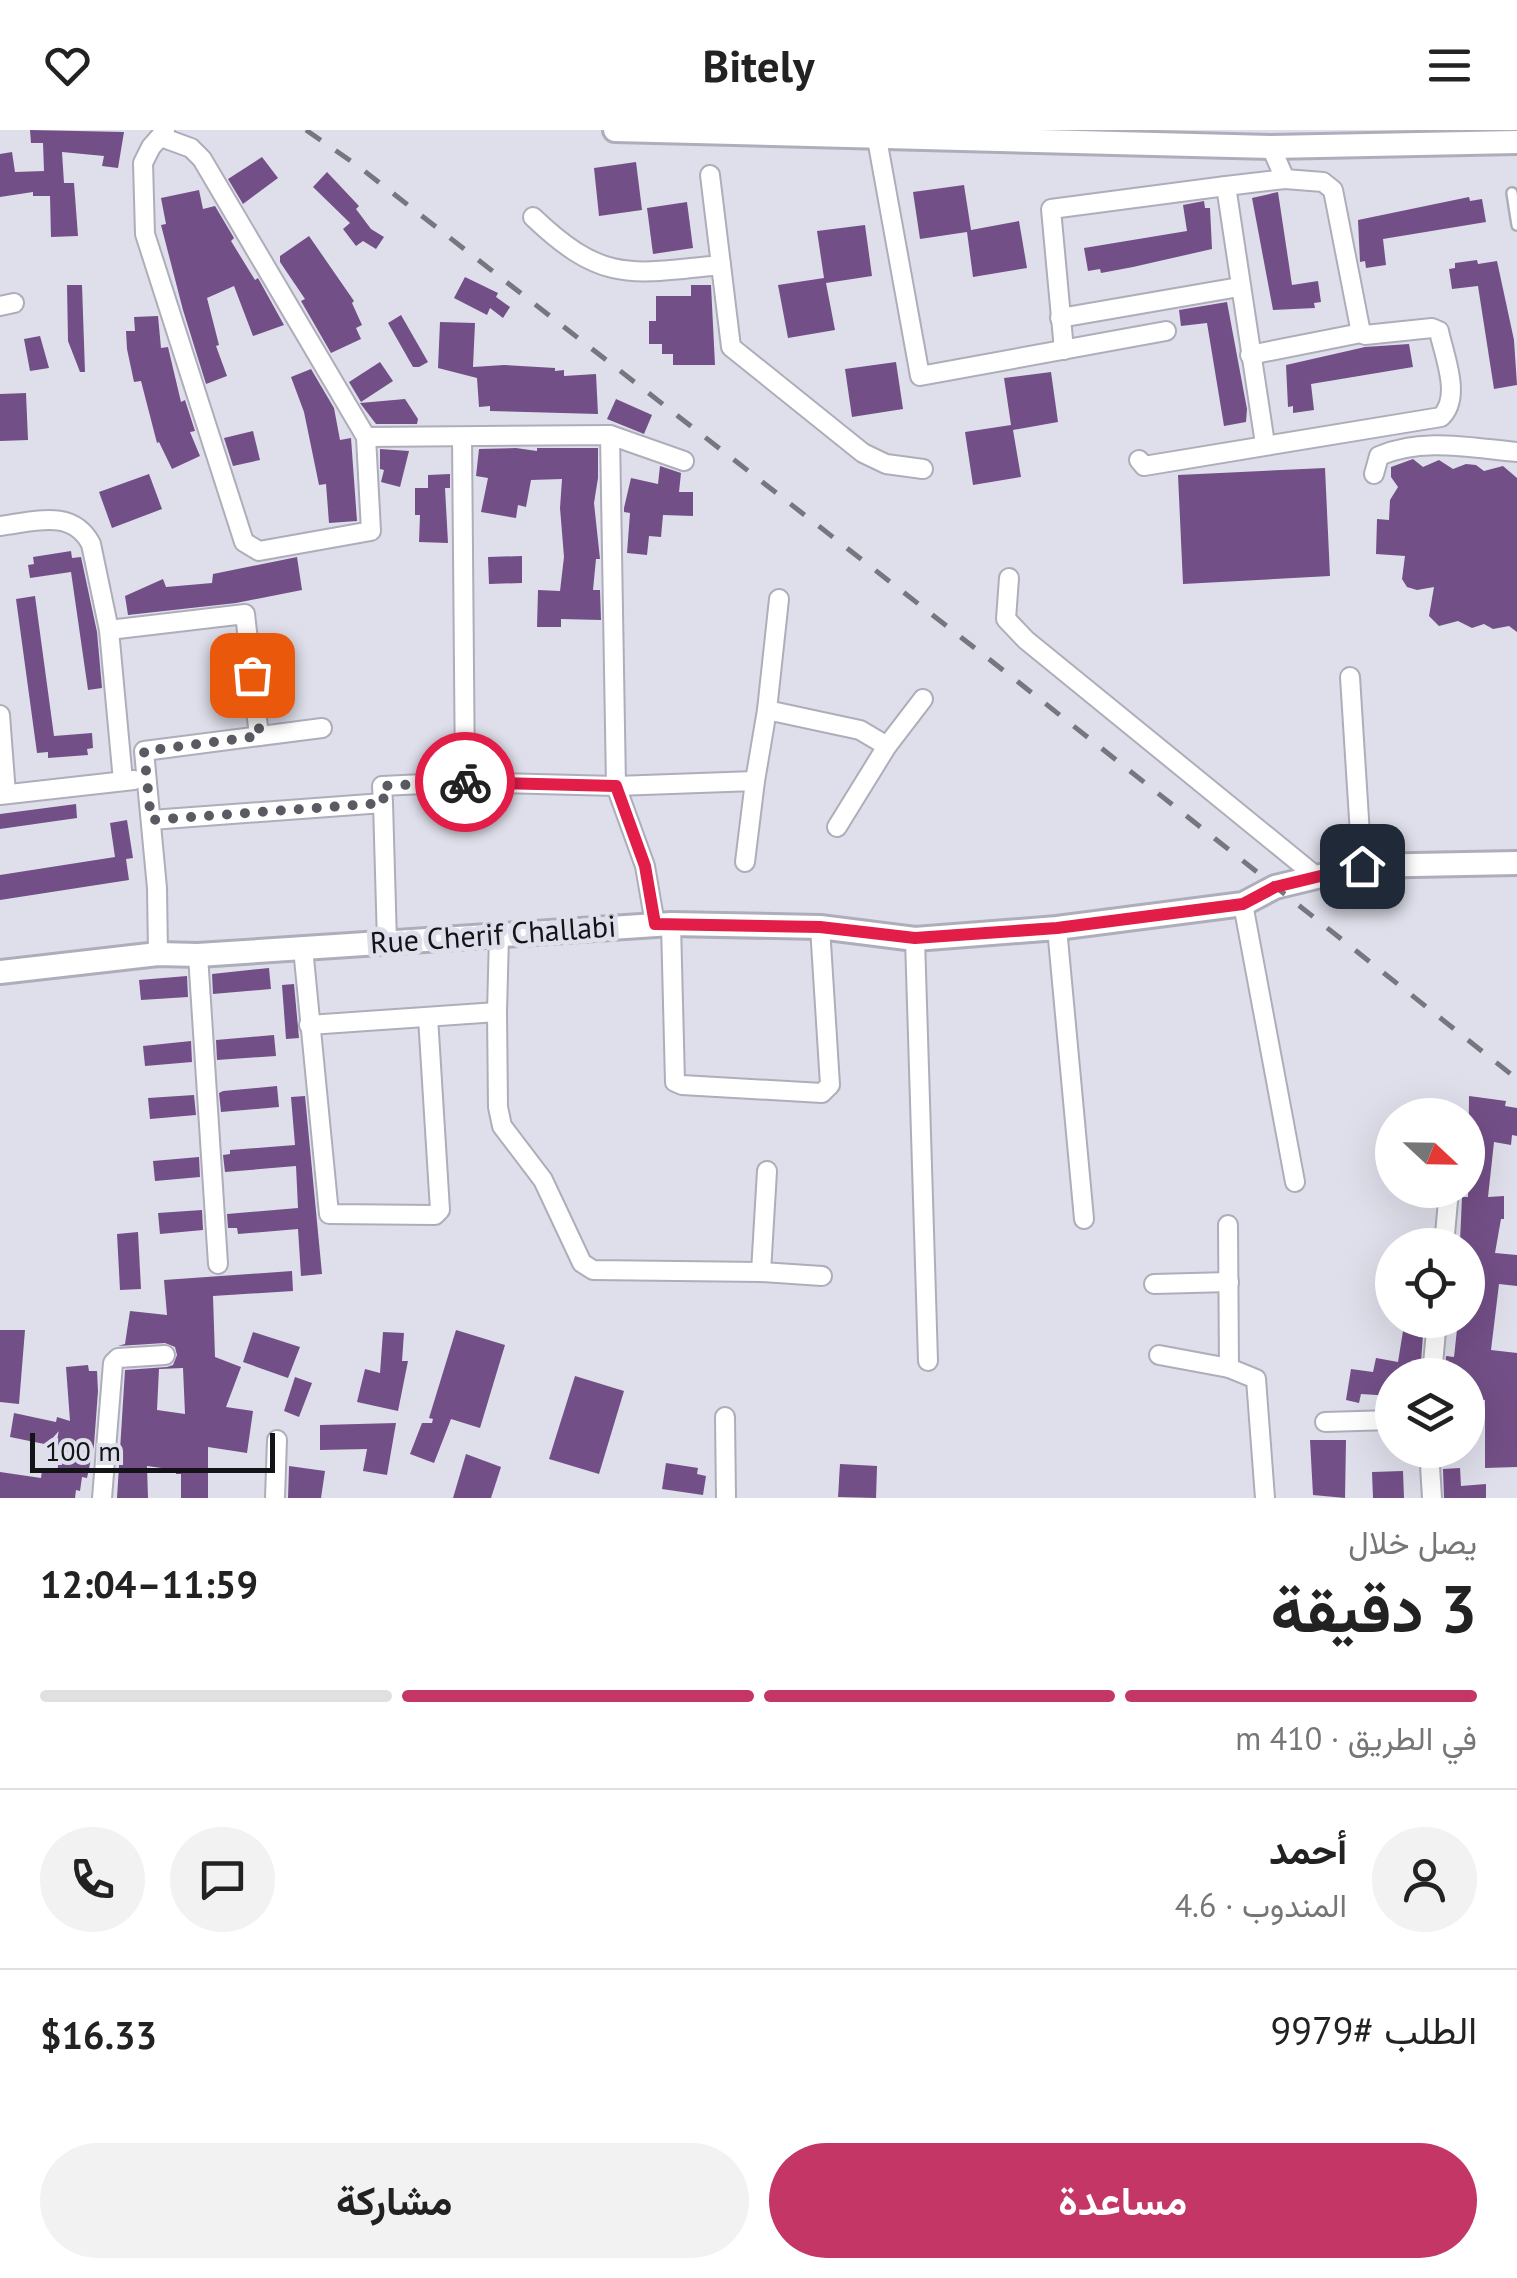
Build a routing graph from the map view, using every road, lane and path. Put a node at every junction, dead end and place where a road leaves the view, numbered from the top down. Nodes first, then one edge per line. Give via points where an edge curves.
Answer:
1 (616, 130) edge
2 (163, 133) edge
3 (991, 136) edge
4 (877, 139) junction
5 (1517, 142) edge
6 (1271, 147) junction
7 (710, 174) dead end
8 (1285, 180) junction
9 (1226, 186) junction
10 (1512, 193) dead end
11 (534, 218) dead end
12 (1517, 224) edge
13 (721, 265) junction
14 (1239, 287) junction
15 (1060, 318) junction
16 (1166, 331) dead end
17 (1361, 332) junction
18 (1064, 350) junction
19 (1250, 355) junction
20 (610, 435) junction
21 (366, 437) junction
22 (462, 437) junction
23 (1265, 444) junction
24 (1517, 452) edge
25 (1139, 460) dead end
26 (684, 461) dead end
27 (923, 468) dead end
28 (1374, 474) dead end
29 (0, 526) edge
30 (1010, 578) dead end
31 (779, 599) dead end
32 (108, 630) junction
33 (1350, 676) dead end
34 (923, 698) dead end
35 (767, 710) junction
36 (0, 715) edge
37 (322, 728) dead end
38 (260, 736) junction
39 (886, 746) junction
40 (146, 779) junction
41 (755, 781) junction
42 (123, 782) junction
43 (465, 782) junction
44 (616, 786) junction
45 (3, 794) edge
46 (384, 803) junction
47 (151, 820) junction
48 (836, 827) dead end
49 (745, 862) dead end
50 (1517, 863) edge
51 (1362, 866) junction
52 (1317, 876) junction
53 (1243, 904) junction
54 (663, 924) junction
55 (820, 927) junction
56 (1057, 928) junction
57 (499, 936) junction
58 (915, 938) junction
59 (387, 942) junction
60 (303, 948) junction
61 (158, 954) junction
62 (198, 955) junction
63 (0, 972) edge
64 (496, 1012) junction
65 (428, 1017) junction
66 (309, 1025) junction
67 (767, 1171) dead end
68 (1295, 1182) dead end
69 (1084, 1219) dead end
70 (1228, 1225) dead end
71 (218, 1264) dead end
72 (761, 1272) junction
73 (822, 1276) dead end
74 (1229, 1282) junction
75 (1154, 1284) dead end
76 (164, 1355) dead end
77 (1159, 1355) dead end
78 (928, 1361) dead end
79 (1229, 1368) junction
80 (726, 1417) dead end
81 (1375, 1421) edge
82 (1325, 1422) dead end
83 (278, 1440) dead end
84 (1431, 1468) edge
85 (102, 1498) edge
86 (275, 1498) edge
87 (726, 1498) edge
88 (1265, 1498) edge
89 (1432, 1498) edge

1 - 4 street
2 - 21 street via 202,158
2 - 21 street via 143,163 145,234 244,542 259,551 371,531
3 - 4 street
3 - 6 street
4 - 18 street via 920,376
5 - 6 street
6 - 8 street
7 - 13 street
8 - 9 street
8 - 17 street via 1323,182 1332,190
9 - 14 street
9 - 15 street via 1051,209
10 - 12 lane
11 - 13 street via 556,239 608,268 648,272
13 - 27 street via 731,348 863,453 886,464
14 - 15 street
14 - 19 street
15 - 18 street
16 - 18 street
17 - 19 street
17 - 23 street via 1439,331 1449,409 1442,417
19 - 23 street
20 - 22 street
20 - 26 street
20 - 44 street
21 - 22 street
22 - 43 street
23 - 25 street via 1144,466
24 - 28 street via 1424,444 1378,456
29 - 32 street via 57,519 85,532
30 - 52 street via 1006,619 1026,640
31 - 35 street
32 - 38 street via 245,614
32 - 42 street
33 - 51 street
34 - 39 street
35 - 39 street via 860,730
35 - 41 street
36 - 45 street
37 - 38 street
38 - 40 street via 144,751
39 - 48 street
40 - 42 street
40 - 47 street
41 - 44 street
41 - 49 street
42 - 45 street
43 - 44 street
43 - 46 street via 382,786
44 - 54 street
46 - 47 street
46 - 59 street
47 - 61 street
50 - 51 street, Rue Cherif Challabi
51 - 52 street, Rue Cherif Challabi
52 - 53 street, Rue Cherif Challabi
53 - 56 street, Rue Cherif Challabi
53 - 68 street
54 - 55 street, Rue Cherif Challabi
54 - 55 street via 674,1082 822,1093 830,1085
54 - 57 street, Rue Cherif Challabi
55 - 58 street, Rue Cherif Challabi
56 - 58 street, Rue Cherif Challabi
56 - 69 street
57 - 59 street, Rue Cherif Challabi
57 - 64 street
58 - 78 street
59 - 60 street, Rue Cherif Challabi
60 - 62 street, Rue Cherif Challabi
60 - 66 street
61 - 62 street, Rue Cherif Challabi
61 - 63 street, Rue Cherif Challabi
62 - 71 street
64 - 65 street
64 - 72 street via 502,1126 543,1180 582,1263 593,1270
65 - 66 street
65 - 66 street via 441,1206 435,1215 336,1216 326,1210
67 - 72 street
70 - 74 street
72 - 73 street
74 - 75 street
74 - 79 street
76 - 85 street via 118,1358 113,1364
77 - 79 street
79 - 88 street via 1256,1380
80 - 87 street
81 - 82 street
83 - 86 street
84 - 89 street

